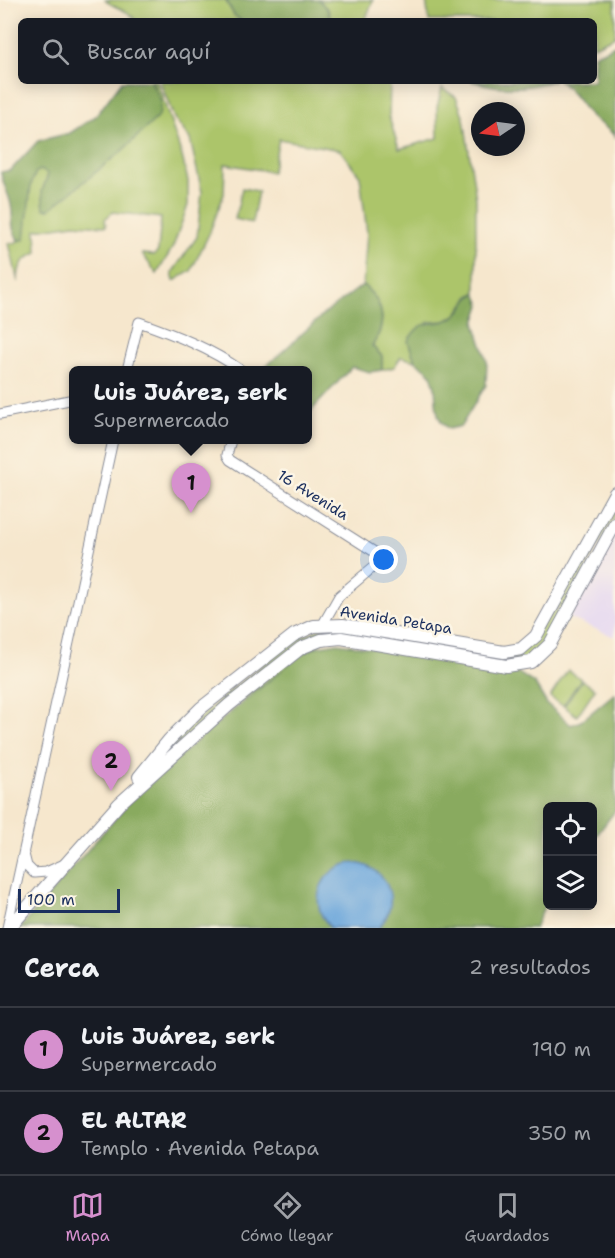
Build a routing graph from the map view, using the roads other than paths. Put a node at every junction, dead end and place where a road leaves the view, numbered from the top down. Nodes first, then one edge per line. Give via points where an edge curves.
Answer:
1 (128, 366) edge
2 (235, 366) edge
3 (69, 400) edge
4 (0, 414) edge
5 (112, 444) edge
6 (230, 444) edge
7 (615, 493) edge
8 (615, 524) edge
9 (323, 624) junction
10 (465, 645) junction
11 (463, 659) junction
12 (119, 804) junction
13 (24, 848) junction
14 (69, 861) junction
15 (8, 928) edge

1 - 2 street via 139,322 182,337
3 - 4 street
5 - 13 street
6 - 9 street, 16 Avenida via 228,457 384,558 339,596
7 - 10 main road, Avenida Petapa via 533,640 508,652
8 - 11 main road, Avenida Petapa via 540,656 513,666
9 - 10 main road, Avenida Petapa
9 - 12 main road, Avenida Petapa via 294,635 201,708 169,740
10 - 11 main road
11 - 12 main road, Avenida Petapa via 341,638 307,645 229,705
12 - 14 main road, Avenida Petapa
13 - 14 street via 25,863 34,873
13 - 15 street
14 - 15 main road, Avenida Petapa

